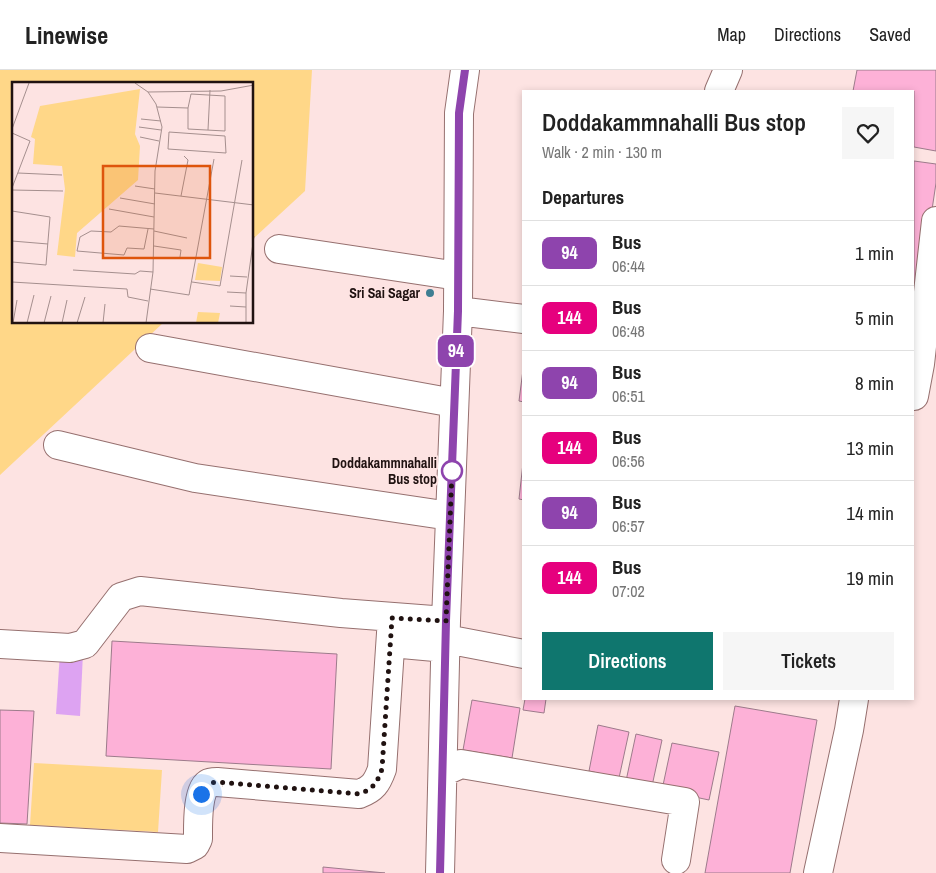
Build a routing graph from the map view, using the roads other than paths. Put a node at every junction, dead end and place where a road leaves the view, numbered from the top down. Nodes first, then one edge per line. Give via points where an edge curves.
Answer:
1 (465, 70) edge
2 (728, 70) edge
3 (719, 90) edge
4 (936, 221) edge
5 (279, 249) dead end
6 (458, 276) junction
7 (458, 311) junction
8 (522, 319) edge
9 (150, 348) dead end
10 (923, 365) edge
11 (914, 396) edge
12 (454, 403) junction
13 (58, 445) dead end
14 (450, 516) junction
15 (392, 630) junction
16 (446, 636) junction
17 (0, 644) edge
18 (522, 654) edge
19 (846, 700) edge
20 (443, 772) junction
21 (0, 838) edge
22 (676, 860) dead end
23 (440, 873) edge
24 (818, 873) edge

1 - 6 street via 459,113
2 - 3 street
4 - 10 street
5 - 6 street
6 - 7 street
7 - 8 street
7 - 12 street
9 - 12 street
10 - 11 street
12 - 14 street
13 - 14 street via 195,478
14 - 16 street
15 - 16 street
15 - 17 street via 140,591 121,597 85,644 70,648
15 - 21 street via 382,769 370,790 359,794 209,782 201,794 198,839 187,849
16 - 18 street
16 - 20 street
19 - 24 street via 849,730
20 - 22 street via 461,764 685,802
20 - 23 street

